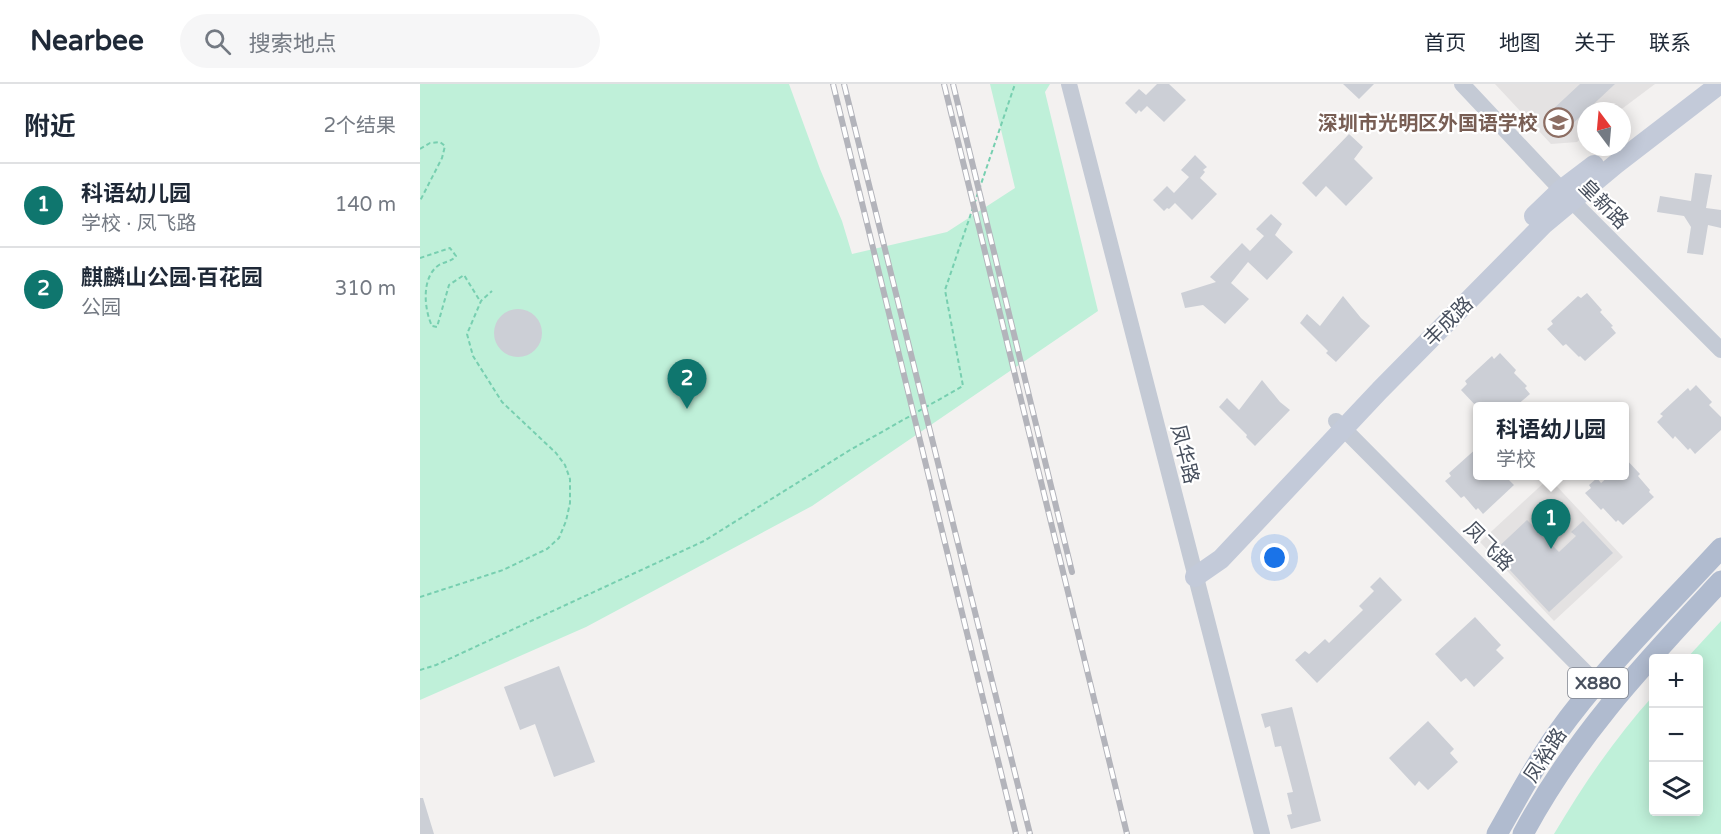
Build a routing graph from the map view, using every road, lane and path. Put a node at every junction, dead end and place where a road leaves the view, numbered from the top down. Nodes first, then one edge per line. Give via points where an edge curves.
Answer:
1 (1015, 84) edge
2 (1069, 84) edge
3 (1462, 84) edge
4 (1700, 84) edge
5 (1720, 84) edge
6 (1631, 136) edge
7 (420, 149) edge
8 (1607, 156) edge
9 (1566, 195) junction
10 (420, 201) edge
11 (420, 258) edge
12 (492, 291) dead end
13 (481, 302) junction
14 (1721, 350) edge
15 (1340, 425) junction
16 (1721, 549) edge
17 (1193, 571) junction
18 (1721, 581) edge
19 (420, 597) edge
20 (420, 670) edge
21 (1596, 685) junction
22 (1613, 700) junction
23 (1262, 834) edge
24 (1497, 834) edge
25 (1523, 834) edge

1 - 20 path via 945,290 963,386 850,450 704,541
2 - 17 street, 凤华路
3 - 9 street, 皇新路
4 - 6 main road
5 - 9 main road, 丰成路
7 - 10 path via 430,143 445,146
8 - 9 main road, 丰成路
9 - 14 street, 皇新路
9 - 15 main road, 丰成路 via 1544,224
11 - 13 path via 450,248 456,256 440,265 426,287 432,326 440,321 449,285 464,275
12 - 13 path
13 - 19 path via 467,334 473,356 502,402 565,465 570,479 570,503 558,538 547,549 503,570
15 - 17 main road, 丰成路 via 1221,559
15 - 21 street, 凤飞路
16 - 21 main road, 凤裕路 / X880
17 - 23 street, 凤华路
18 - 22 main road, 凤裕路 / X880
21 - 22 street, 凤飞路
21 - 24 main road, 凤裕路 / X880 via 1555,736
22 - 25 main road, 凤裕路 / X880 via 1554,778

